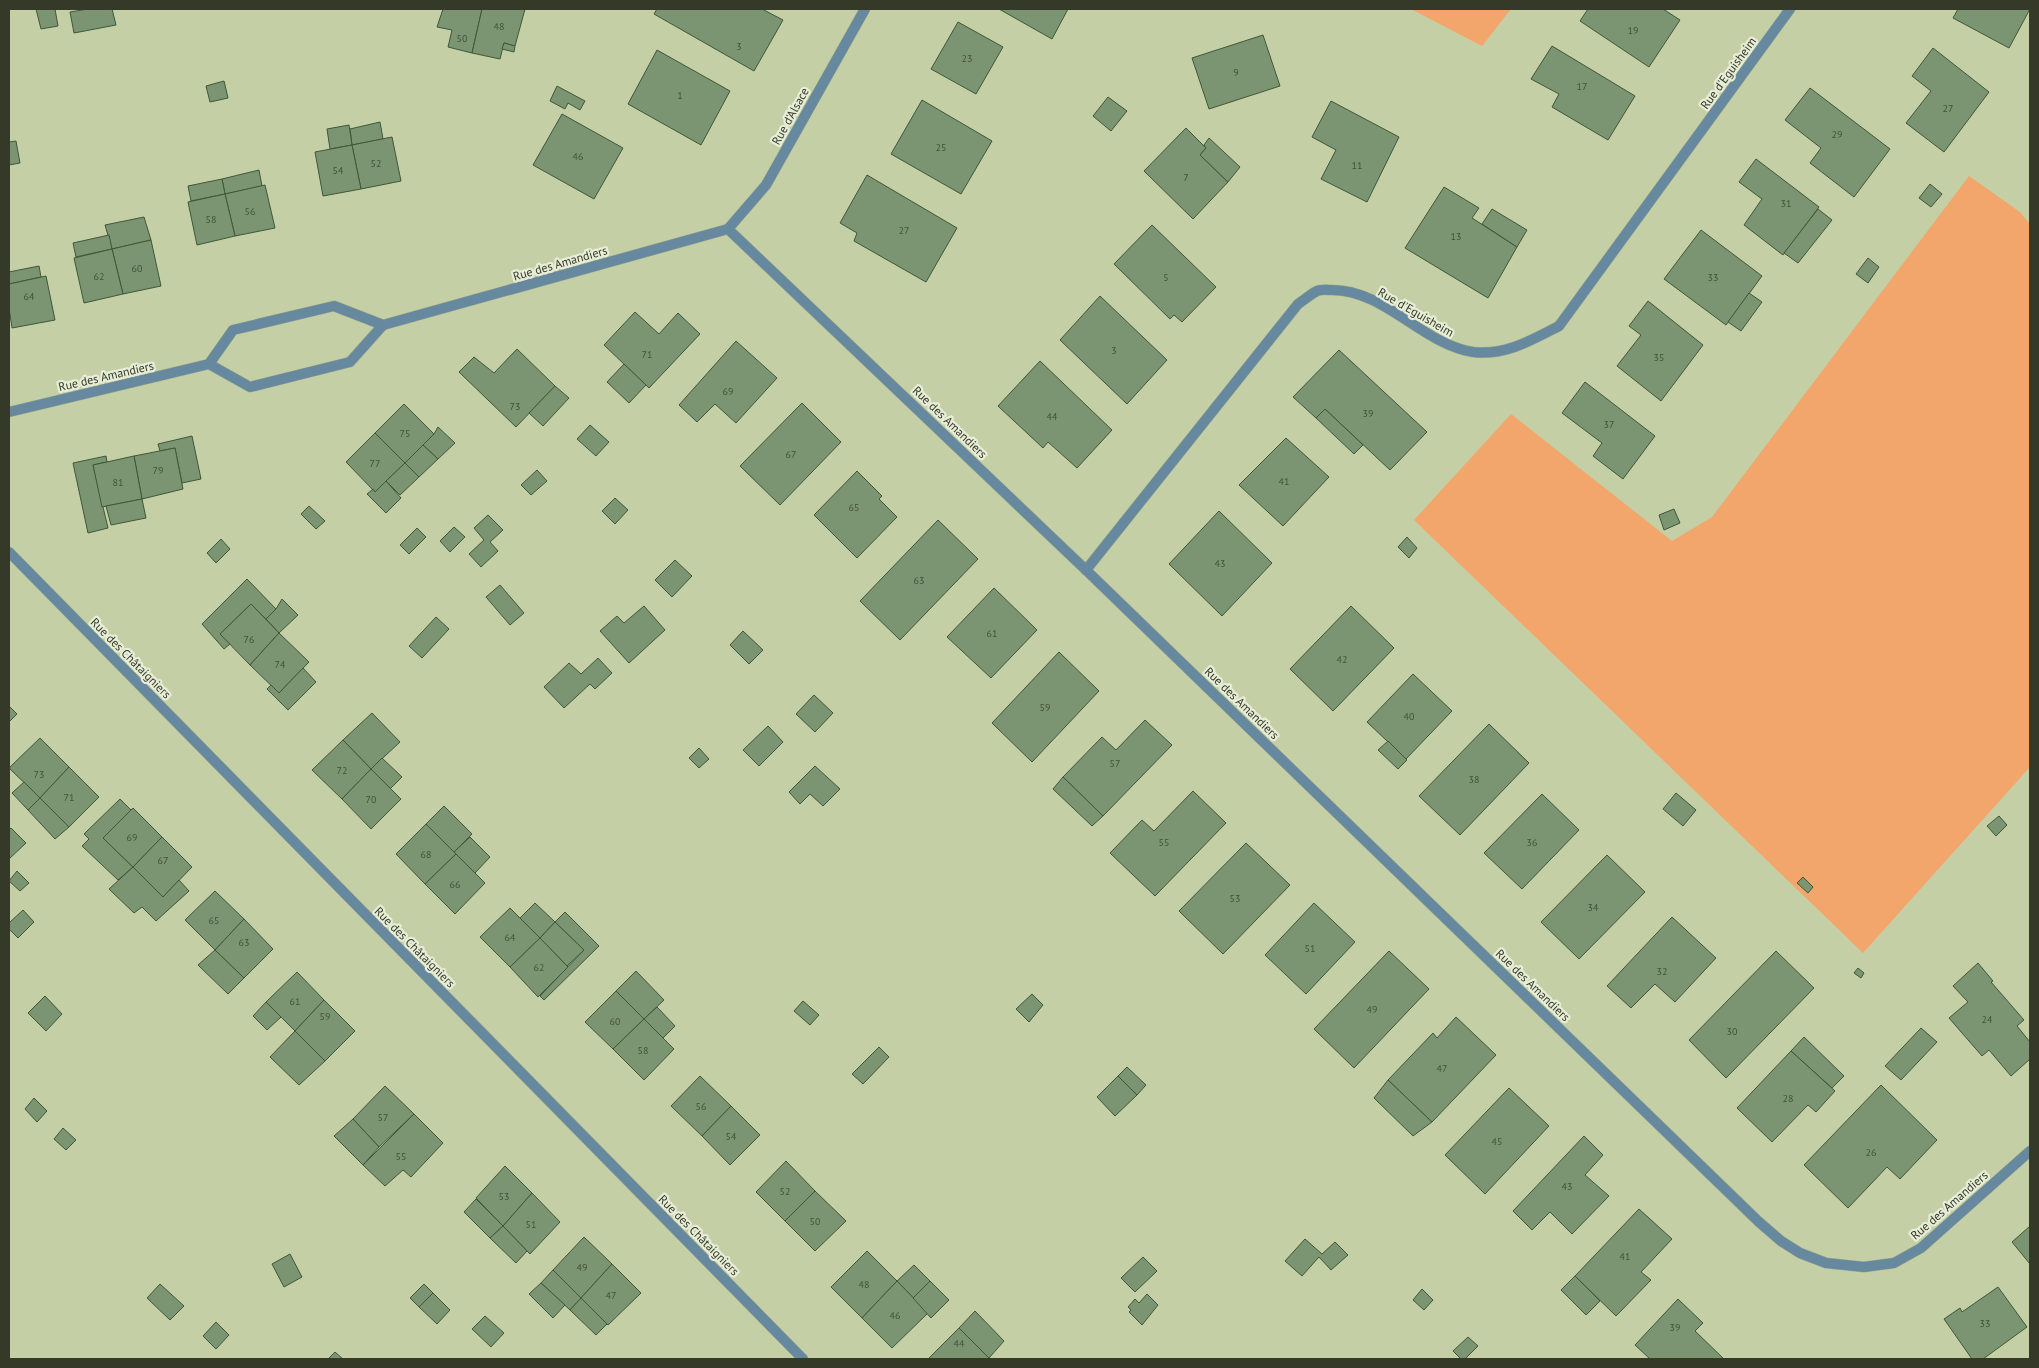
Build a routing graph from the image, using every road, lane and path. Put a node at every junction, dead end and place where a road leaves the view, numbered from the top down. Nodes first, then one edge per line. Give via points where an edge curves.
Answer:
1 (865, 9) edge
2 (1790, 9) edge
3 (728, 229) junction
4 (383, 325) junction
5 (208, 364) junction
6 (9, 412) edge
7 (9, 552) edge
8 (1086, 570) junction
9 (2030, 1151) edge
10 (790, 1346) junction
11 (792, 1359) edge
12 (803, 1359) edge

1 - 3 street, Rue d'Alsace via 766,185
2 - 8 street, Rue d'Eguisheim via 1559,326 1502,352 1475,352 1455,348 1361,295 1342,290 1318,290 1298,304
3 - 4 street, Rue des Amandiers
3 - 8 street, Rue des Amandiers
4 - 5 street via 334,306 233,330
4 - 5 street via 350,362 250,387
5 - 6 street, Rue des Amandiers
7 - 10 street, Rue des Châtaigniers
8 - 9 street, Rue des Amandiers via 1787,1245 1800,1253 1834,1264 1864,1267 1894,1263 1921,1248
10 - 11 street
10 - 12 street, Rue des Châtaigniers

